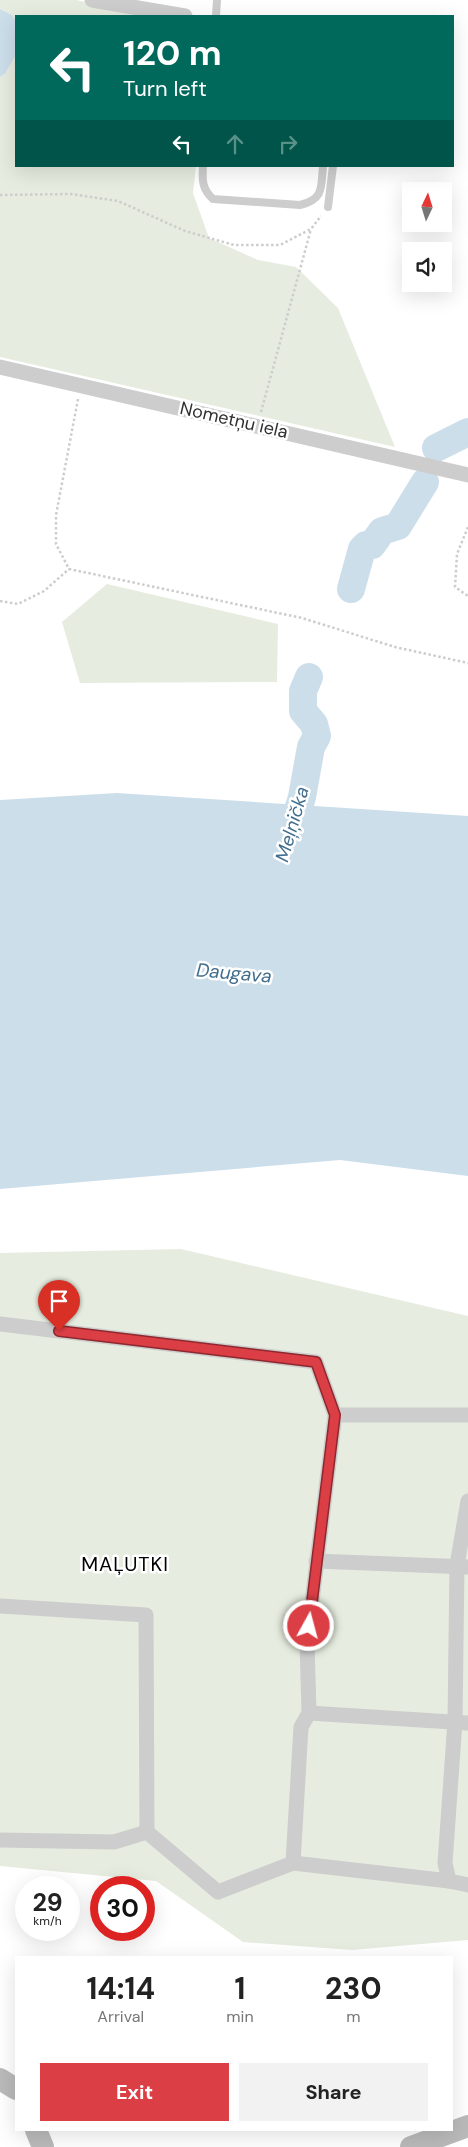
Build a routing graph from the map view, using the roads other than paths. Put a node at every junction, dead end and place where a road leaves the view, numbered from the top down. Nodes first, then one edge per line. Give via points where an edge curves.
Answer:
1 (92, 0) edge
2 (217, 0) edge
3 (179, 15) edge
4 (216, 15) edge
5 (203, 167) edge
6 (323, 167) edge
7 (333, 167) edge
8 (328, 207) road end
9 (0, 367) edge
10 (468, 475) edge
11 (0, 1324) edge
12 (335, 1415) junction
13 (468, 1416) edge
14 (468, 1501) edge
15 (316, 1561) junction
16 (463, 1566) edge
17 (0, 1606) edge
18 (309, 1713) junction
19 (461, 1722) edge
20 (147, 1832) junction
21 (0, 1840) edge
22 (293, 1863) junction
23 (449, 1881) junction
24 (467, 1888) edge
25 (0, 2079) edge
26 (15, 2088) edge
27 (468, 2126) edge
28 (36, 2131) edge
29 (43, 2147) edge
30 (410, 2147) edge

1 - 3 street
2 - 4 lane
5 - 6 lane via 202,182 213,199 300,205 312,202 321,189
7 - 8 lane
9 - 10 street, Nometņu iela
11 - 12 street via 316,1362
12 - 13 street
12 - 15 street
14 - 16 street
15 - 16 street
15 - 18 street via 307,1642
16 - 19 street
17 - 20 street via 146,1615
18 - 19 street
18 - 22 street via 301,1727
19 - 23 street via 445,1863
20 - 21 street via 114,1842
20 - 22 street via 218,1892
22 - 23 street
23 - 24 street
25 - 26 main road
27 - 30 main road
28 - 29 main road

